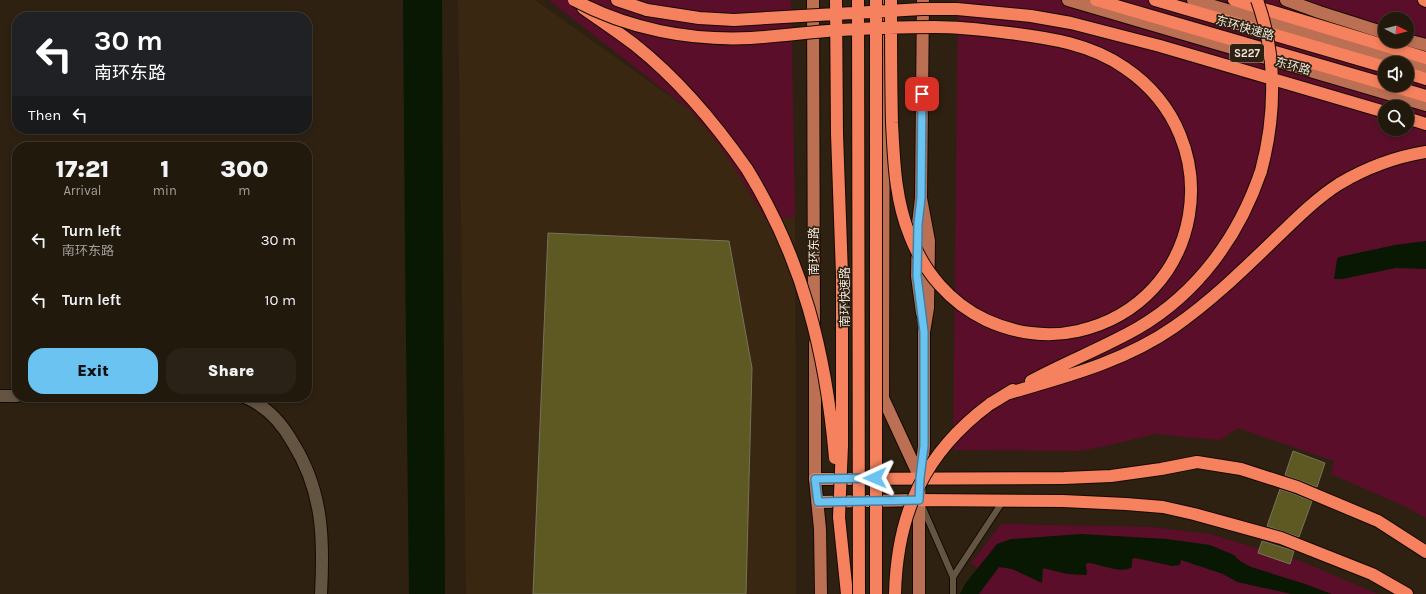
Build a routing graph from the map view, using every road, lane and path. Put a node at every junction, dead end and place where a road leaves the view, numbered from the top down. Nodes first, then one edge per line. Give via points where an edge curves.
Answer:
1 (573, 0) edge
2 (617, 0) edge
3 (813, 0) edge
4 (836, 0) edge
5 (858, 0) edge
6 (876, 0) edge
7 (884, 0) edge
8 (891, 0) edge
9 (923, 0) edge
10 (1068, 0) edge
11 (1096, 0) edge
12 (1155, 0) edge
13 (1193, 0) edge
14 (1234, 0) edge
15 (1256, 0) edge
16 (1286, 0) edge
17 (1378, 31) edge
18 (1414, 42) edge
19 (1426, 45) edge
20 (1426, 58) edge
21 (1378, 65) edge
22 (1426, 68) edge
23 (1414, 76) edge
24 (1426, 79) edge
25 (1378, 82) edge
26 (1413, 92) edge
27 (1426, 96) edge
28 (1426, 105) edge
29 (1378, 110) edge
30 (1414, 120) edge
31 (1426, 124) edge
32 (1426, 152) edge
33 (1006, 394) junction
34 (0, 396) edge
35 (12, 396) edge
36 (254, 402) edge
37 (920, 478) junction
38 (815, 479) junction
39 (919, 500) junction
40 (1003, 501) junction
41 (818, 502) junction
42 (840, 517) junction
43 (1426, 552) edge
44 (953, 577) junction
45 (321, 594) edge
46 (821, 594) edge
47 (847, 594) edge
48 (859, 594) edge
49 (876, 594) edge
50 (895, 594) edge
51 (919, 594) edge
52 (953, 594) edge
53 (1407, 594) edge

1 - 8 highway, bridge via 635,25 694,37 739,38 837,30 883,28 891,28 898,28 935,27 1034,36 1078,46 1107,57 1134,74 1160,99 1184,141 1191,176 1190,212 1180,247 1162,278 1136,304 1105,322 1082,330 1058,334 1034,333 1011,329 978,316 940,287 909,236 896,183 891,88 891,44 891,37 891,29 891,22
1 - 42 highway, bridge via 635,45 699,106 747,169 771,210 795,265 816,331 827,387
2 - 29 highway, bridge via 664,14 716,20 922,8 1031,16 1071,23 1160,46
3 - 38 main road, 南环东路
4 - 42 highway, bridge via 842,274
5 - 48 highway, 南环快速路, bridge
6 - 49 highway, bridge
7 - 37 main road via 883,398
9 - 37 main road via 921,198 929,241 928,308 924,332 924,446
10 - 28 main road, 东环路 / S227
11 - 25 highway, 东环快速路
12 - 21 highway, 东环快速路
13 - 22 main road
14 - 20 highway
15 - 33 highway, bridge via 1270,54 1271,121 1265,155 1255,187 1228,242 1192,286 1153,318
16 - 17 main road
18 - 19 main road
23 - 24 highway
26 - 27 highway
30 - 31 highway
32 - 33 highway via 1396,158 1369,168 1338,185 1299,216 1235,278 1174,327 1148,342 1085,371
33 - 50 highway, bridge via 979,412 957,432 923,478 902,532
34 - 35 street
36 - 45 street via 278,421 307,468 320,519
37 - 38 highway
37 - 39 main road
37 - 43 highway via 1111,476 1197,462 1241,469 1296,487 1378,521
38 - 41 main road, 南环东路
39 - 40 highway
39 - 41 highway
39 - 44 lane
39 - 51 main road
40 - 44 lane
40 - 53 highway via 1126,504 1163,507 1194,514 1281,538 1372,574
41 - 46 main road, 南环东路
42 - 47 highway
44 - 52 lane

